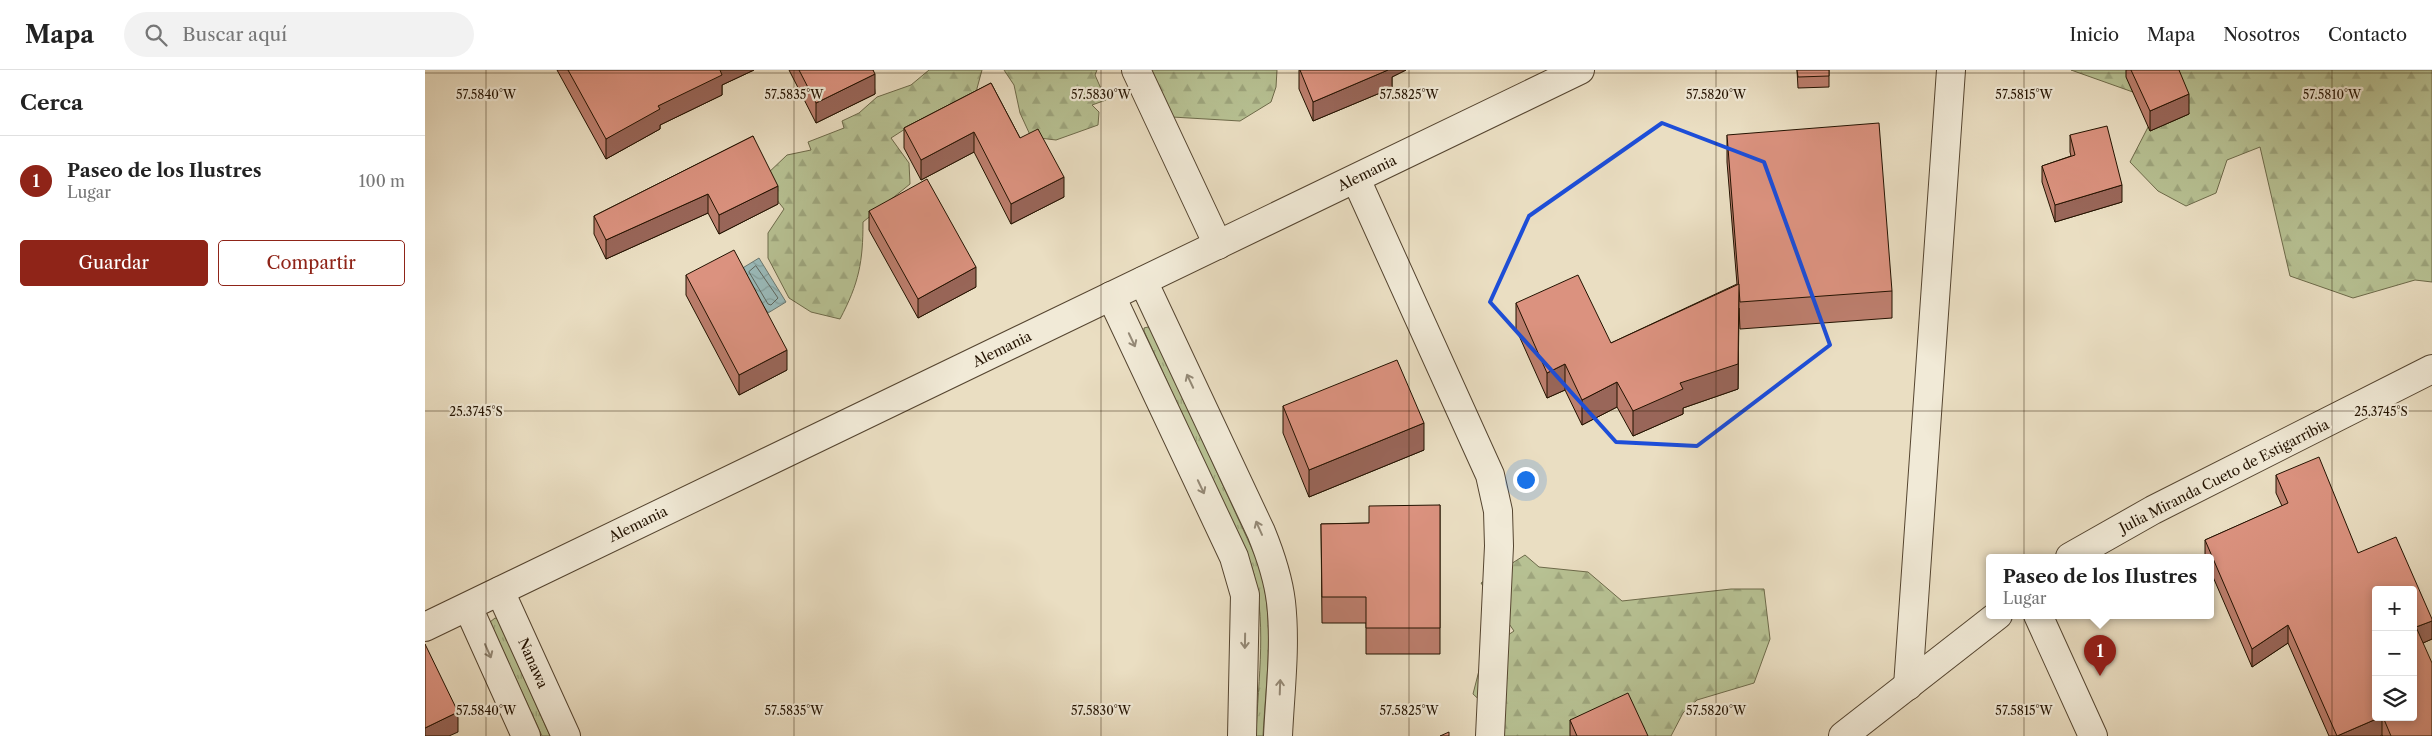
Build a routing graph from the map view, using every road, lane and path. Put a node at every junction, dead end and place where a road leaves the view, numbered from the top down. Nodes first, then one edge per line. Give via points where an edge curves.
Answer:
1 (1135, 70) edge
2 (1580, 70) edge
3 (1951, 70) edge
4 (1356, 179) junction
5 (1217, 245) junction
6 (1143, 280) junction
7 (1111, 296) junction
8 (2432, 369) edge
9 (2076, 554) edge
10 (500, 591) junction
11 (468, 607) junction
12 (1993, 619) edge
13 (2040, 619) edge
14 (425, 627) edge
15 (1908, 686) junction
16 (526, 736) edge
17 (566, 736) edge
18 (1242, 736) edge
19 (1278, 736) edge
20 (1490, 736) edge
21 (1843, 736) edge
22 (2093, 736) edge

1 - 5 street
2 - 4 street, Alemania
3 - 15 street
4 - 5 street, Alemania
4 - 20 street via 1490,475 1498,511 1499,546
5 - 6 street, Alemania
6 - 7 street, Alemania
19 -> 6 street via 1283,633 1281,601 1273,563
7 - 10 street, Alemania
7 -> 18 street via 1233,558 1245,595
8 - 9 street, Julia Miranda Cueto de Estigarribia via 2162,506
10 - 11 street, Alemania
10 - 17 street, Nanawa
11 - 14 street, Alemania
11 -> 16 street
12 - 15 street
13 - 22 street
15 - 21 street

